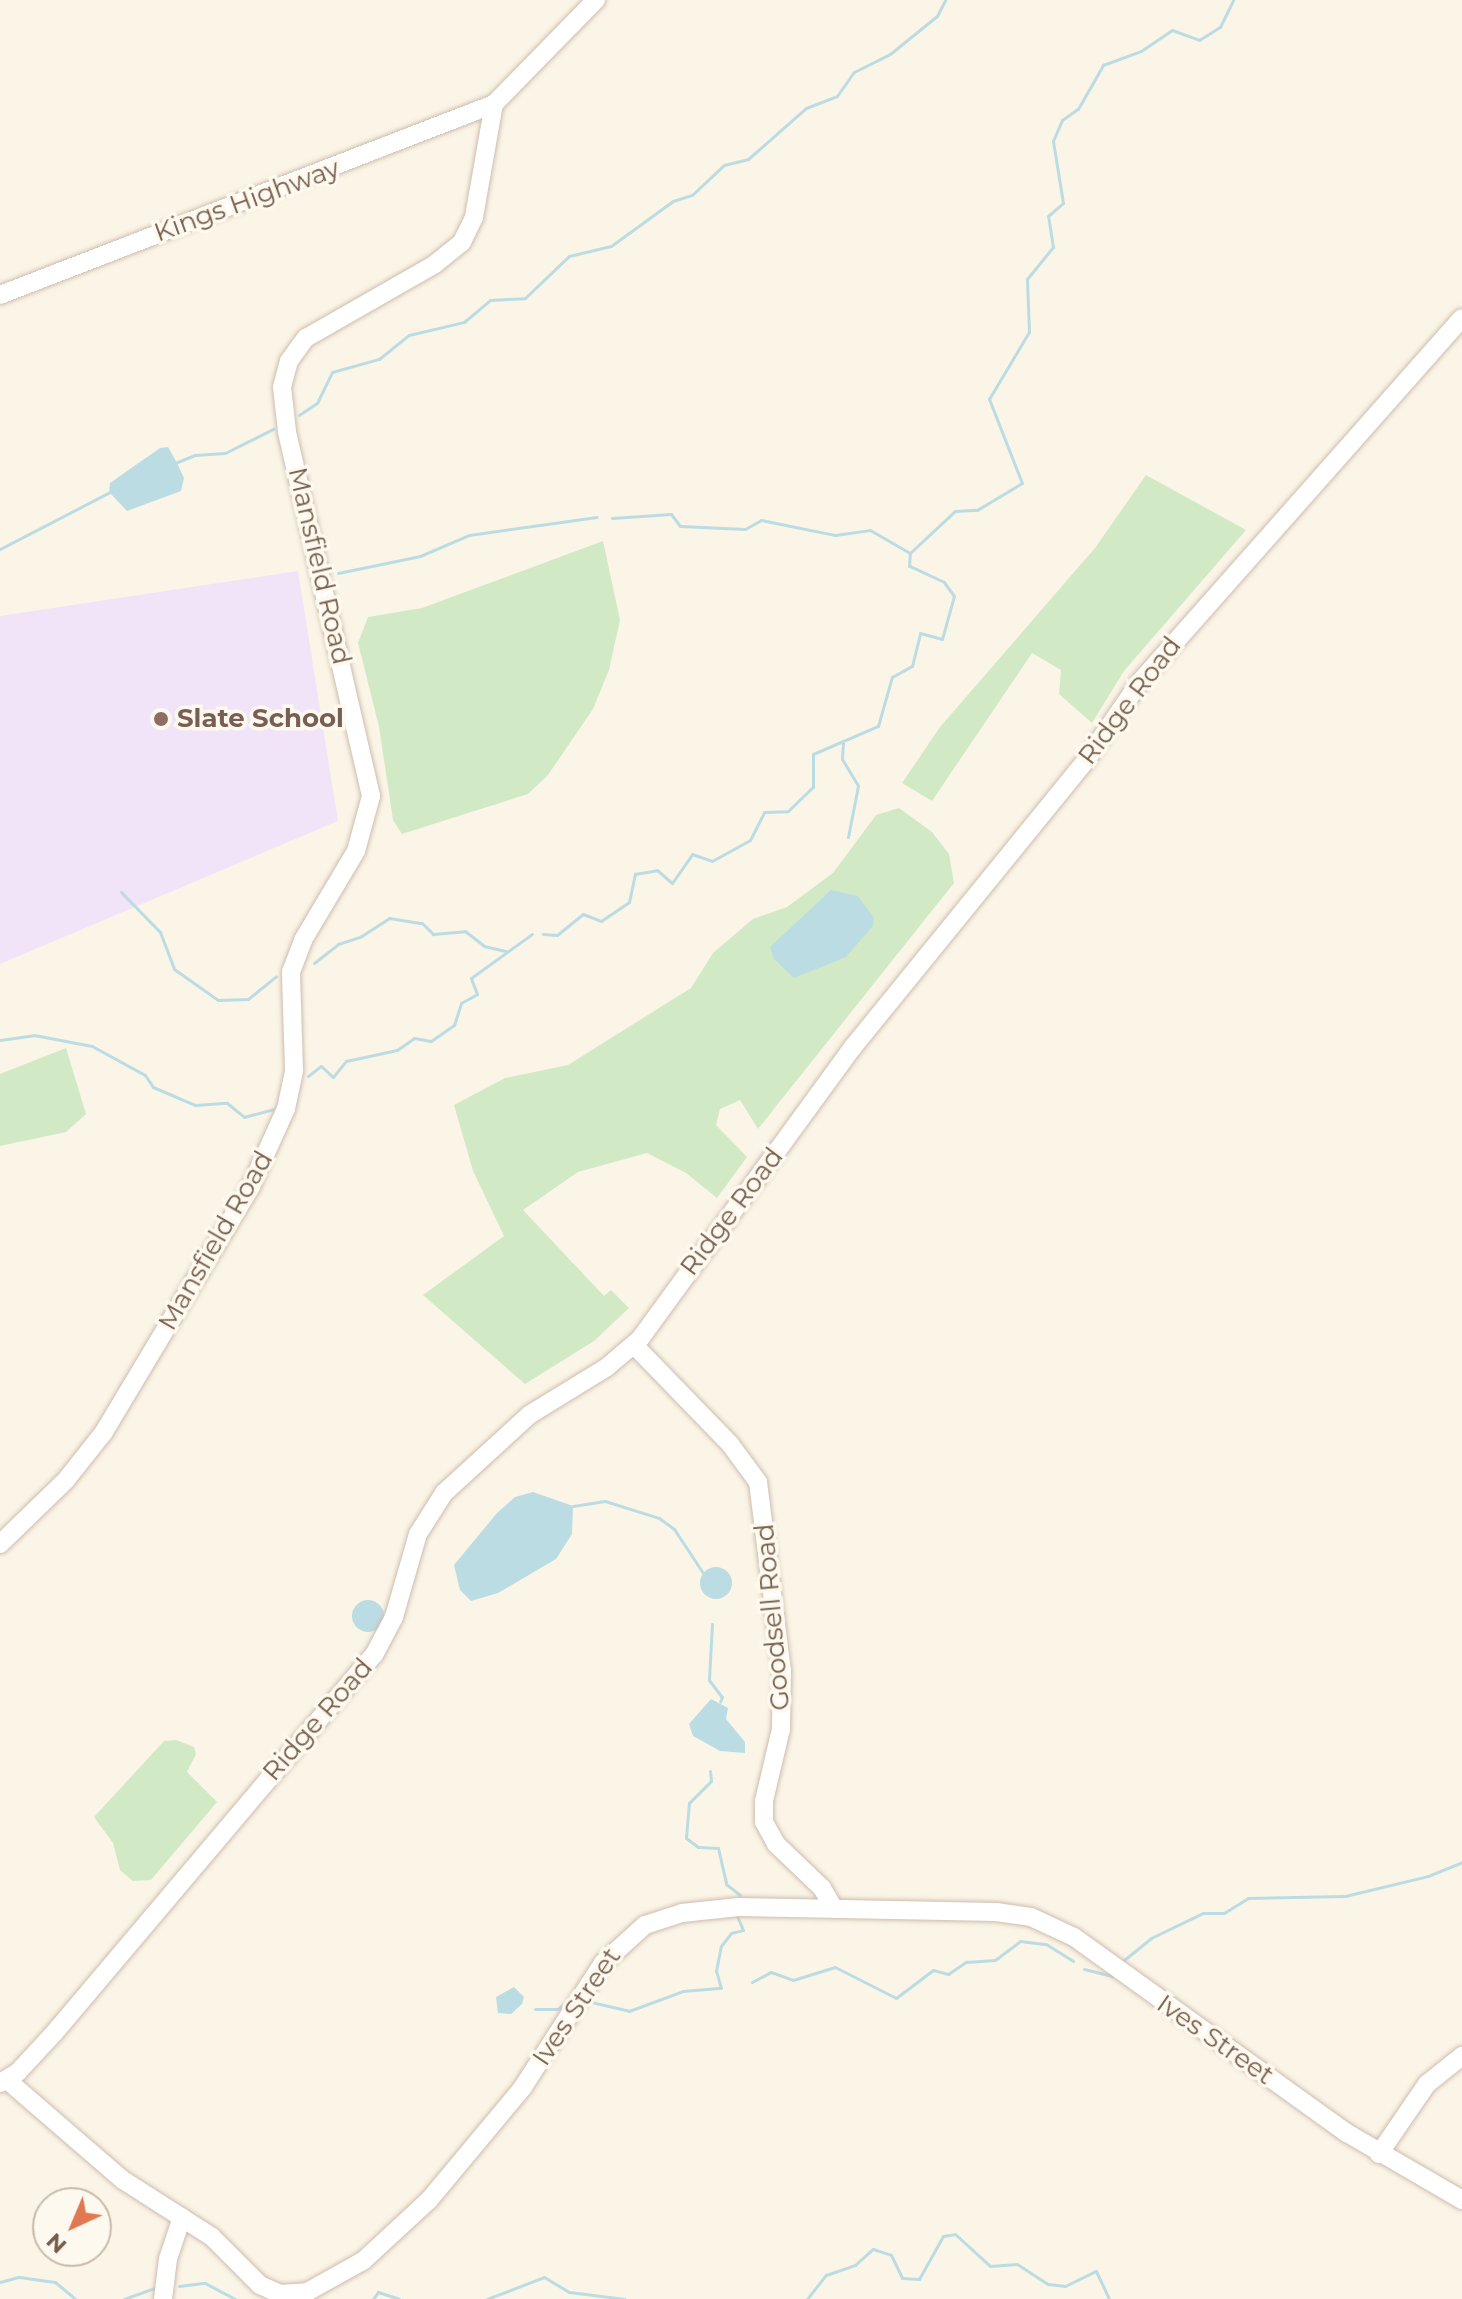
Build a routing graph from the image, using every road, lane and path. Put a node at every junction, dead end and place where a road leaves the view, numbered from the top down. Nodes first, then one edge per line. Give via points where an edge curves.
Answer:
1 (596, 0) edge
2 (494, 104) junction
3 (0, 295) edge
4 (1462, 318) edge
5 (634, 1345) junction
6 (0, 1544) edge
7 (834, 1909) junction
8 (1462, 2056) edge
9 (3, 2081) edge
10 (1379, 2154) junction
11 (1462, 2200) edge
12 (182, 2217) junction
13 (163, 2299) edge

1 - 2 street
2 - 3 street, Kings Highway
2 - 6 street, Mansfield Road via 474,217 462,242 435,264 306,338 289,361 282,387 287,431 371,796 360,841 303,940 291,972 294,1070 286,1109 251,1186 104,1432 66,1480
4 - 5 street, Ridge Road via 1139,683 1068,782 853,1047
5 - 7 street, Goodsell Road via 730,1444 758,1482 783,1705 764,1822 776,1844 822,1888
5 - 9 street, Ridge Road via 529,1415 444,1493 418,1534 394,1617 374,1655 55,2032
7 - 10 street, Ives Street via 996,1912 1047,1922
7 - 12 street, Ives Street via 699,1910 654,1921 627,1936 592,1976 523,2087 443,2185 381,2247 324,2286 289,2295 271,2291
8 - 10 street via 1427,2084
9 - 12 street, Ives Street via 123,2180
10 - 11 street, Ives Street
12 - 13 street via 170,2250

